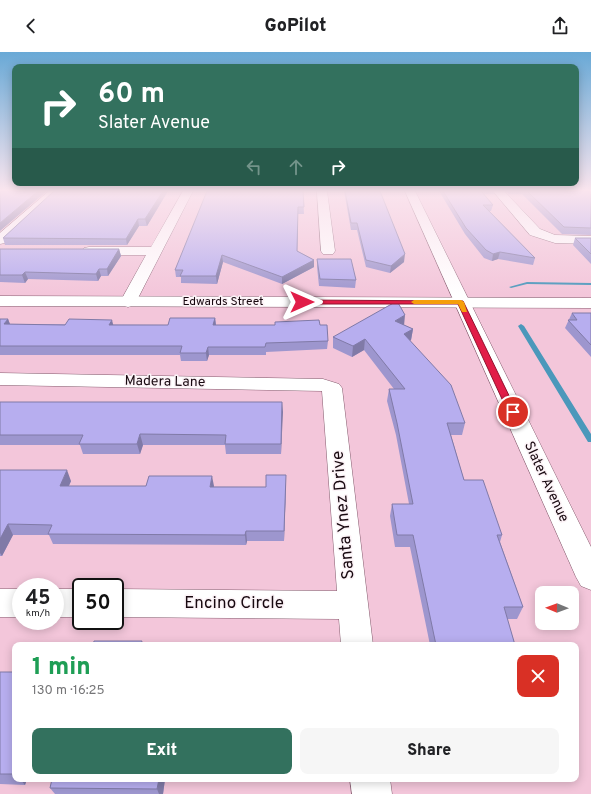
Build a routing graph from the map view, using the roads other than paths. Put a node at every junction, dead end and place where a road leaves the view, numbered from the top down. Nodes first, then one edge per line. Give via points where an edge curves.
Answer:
1 (23, 226) edge
2 (169, 226) edge
3 (325, 226) edge
4 (426, 226) edge
5 (529, 226) edge
6 (591, 240) edge
7 (3, 247) edge
8 (78, 251) edge
9 (155, 251) junction
10 (328, 251) dead end
11 (0, 301) edge
12 (128, 302) junction
13 (461, 302) junction
14 (591, 303) edge
15 (0, 379) edge
16 (329, 386) joint
17 (591, 577) edge
18 (0, 603) edge
19 (12, 603) edge
20 (124, 604) edge
21 (352, 605) junction
22 (357, 642) edge
23 (370, 782) edge
24 (372, 794) edge

1 - 7 street
2 - 9 street
3 - 10 street
4 - 13 street, Slater Avenue
5 - 6 street via 535,232 553,239
8 - 9 street
9 - 12 street
11 - 12 street, Edwards Street
12 - 13 street, Edwards Street
13 - 14 street, Edwards Street
13 - 17 street, Slater Avenue
15 - 16 street, Madera Lane
16 - 21 street, Santa Ynez Drive via 333,392
18 - 19 street
20 - 21 street, Encino Circle
21 - 22 street, Santa Ynez Drive
23 - 24 street

